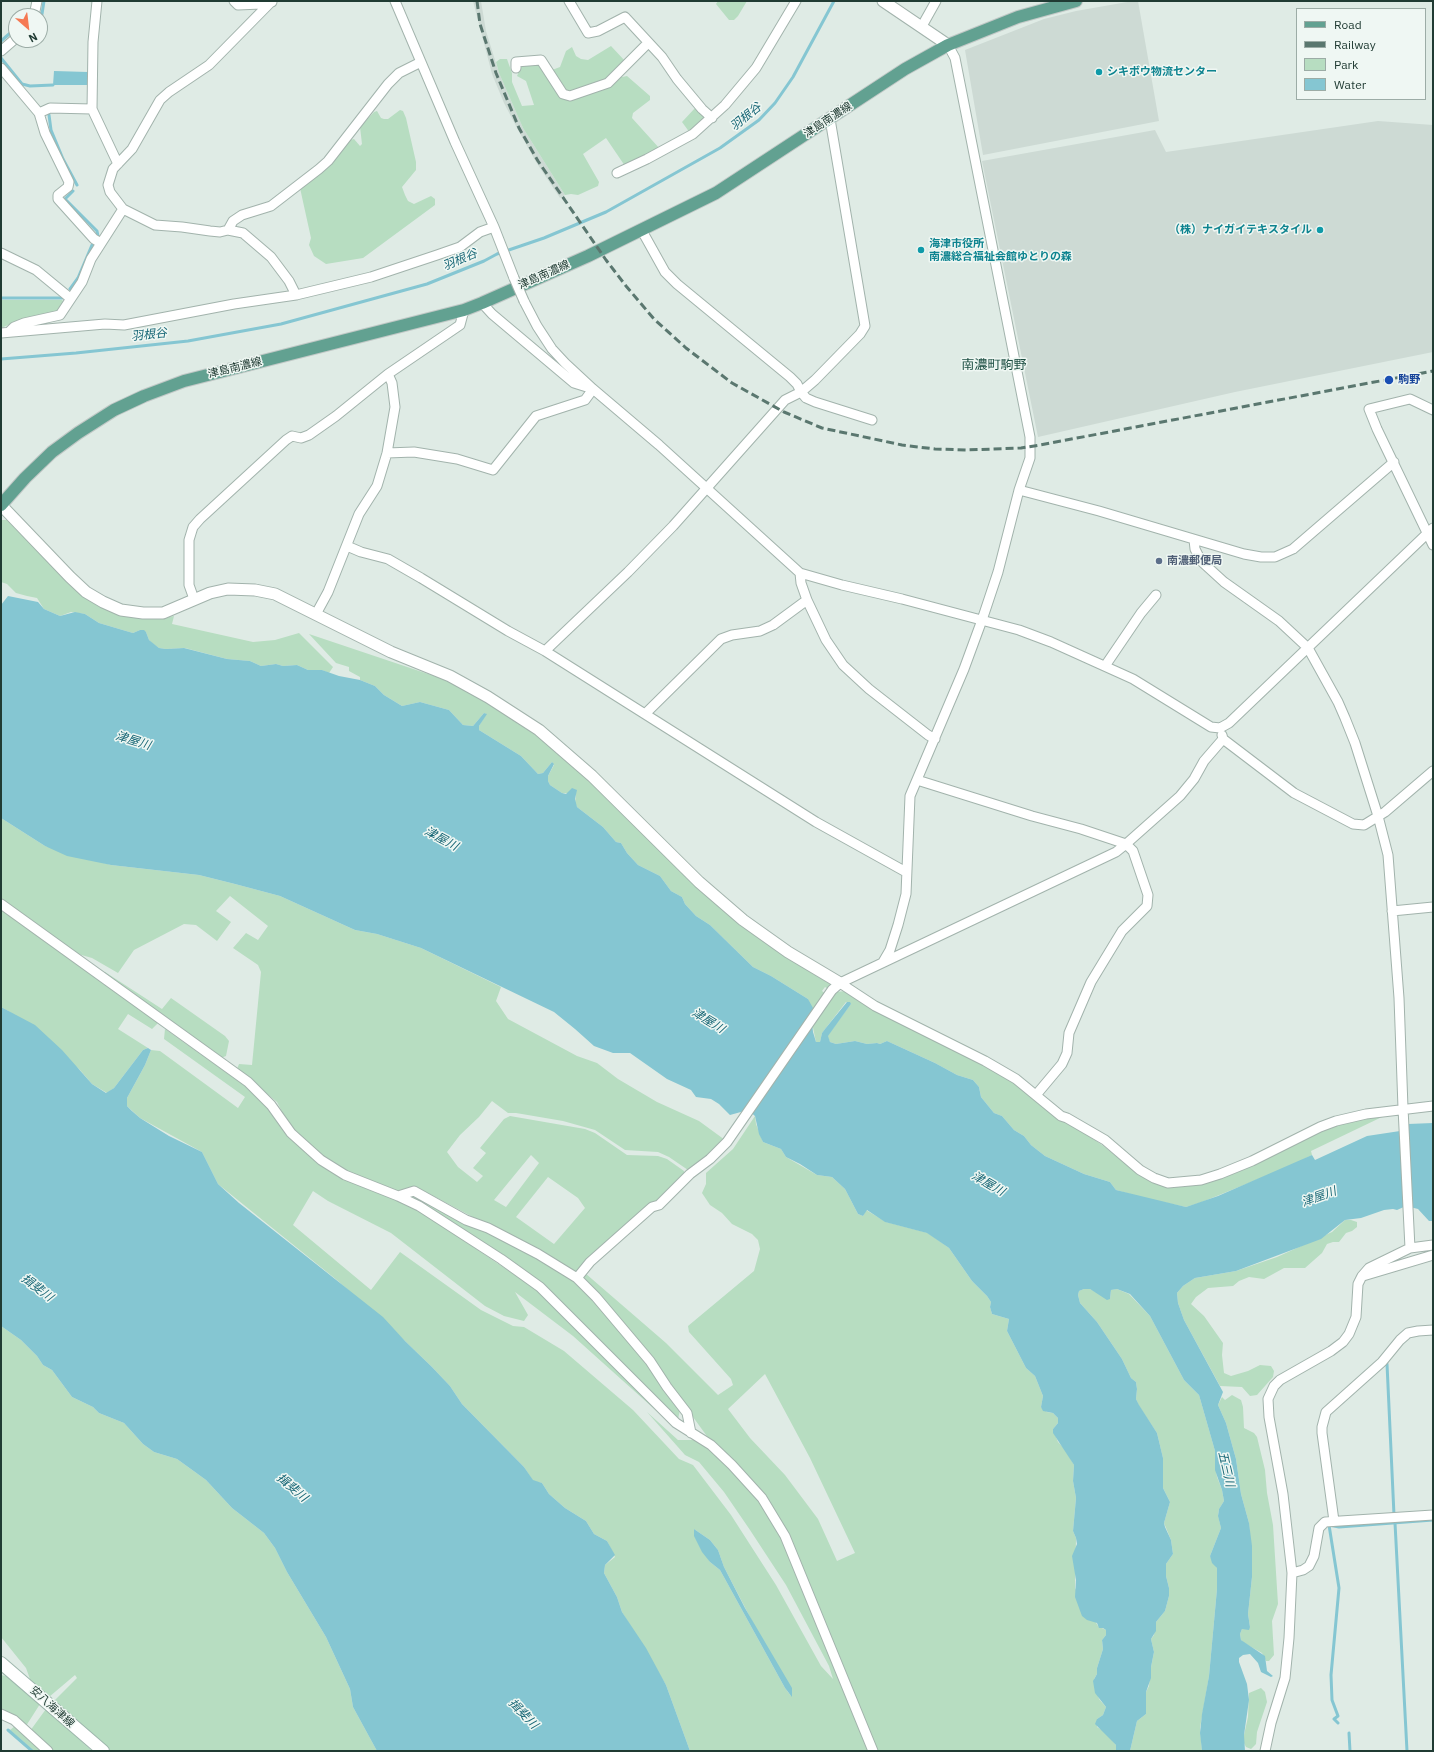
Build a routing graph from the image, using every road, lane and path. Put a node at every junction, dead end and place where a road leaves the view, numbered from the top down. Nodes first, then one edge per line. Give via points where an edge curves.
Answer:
1 (97, 1) edge
2 (234, 1) edge
3 (272, 1) edge
4 (395, 1) edge
5 (569, 1) edge
6 (796, 1) edge
7 (936, 1) edge
8 (1076, 1) edge
9 (887, 2) edge
10 (922, 26) junction
11 (648, 43) junction
12 (948, 45) junction
13 (421, 62) junction
14 (1, 68) edge
15 (516, 68) dead end
16 (92, 109) junction
17 (39, 113) junction
18 (712, 118) junction
19 (830, 119) junction
20 (118, 164) junction
21 (617, 173) dead end
22 (123, 209) junction
23 (641, 229) junction
24 (228, 230) junction
25 (496, 231) junction
26 (100, 243) junction
27 (1, 253) edge
28 (296, 295) junction
29 (70, 298) junction
30 (482, 303) junction
31 (464, 310) junction
32 (5, 333) edge
33 (388, 374) junction
34 (593, 390) junction
35 (801, 392) junction
36 (1433, 410) edge
37 (872, 420) dead end
38 (387, 453) junction
39 (1394, 462) junction
40 (707, 488) junction
41 (1019, 490) junction
42 (1, 505) edge
43 (1431, 531) edge
44 (1194, 540) junction
45 (1433, 545) edge
46 (347, 546) junction
47 (800, 573) junction
48 (1156, 595) dead end
49 (194, 599) junction
50 (807, 600) junction
51 (316, 614) junction
52 (982, 620) junction
53 (1308, 648) junction
54 (545, 651) junction
55 (1105, 666) junction
56 (645, 714) junction
57 (1220, 728) junction
58 (934, 738) junction
59 (1223, 739) junction
60 (1433, 770) edge
61 (917, 780) junction
62 (1378, 816) junction
63 (1126, 844) junction
64 (906, 872) junction
65 (1, 904) edge
66 (1433, 907) edge
67 (1392, 911) junction
68 (883, 962) junction
69 (836, 987) junction
70 (1036, 1095) junction
71 (1433, 1106) edge
72 (1403, 1108) junction
73 (398, 1196) junction
74 (1410, 1243) junction
75 (1433, 1245) edge
76 (1433, 1255) edge
77 (1362, 1276) junction
78 (578, 1278) junction
79 (1433, 1330) edge
80 (691, 1432) junction
81 (1433, 1515) edge
82 (1334, 1521) junction
83 (1292, 1573) junction
84 (1, 1663) edge
85 (1, 1714) edge
86 (48, 1751) edge
87 (103, 1751) edge
88 (873, 1751) edge
89 (1265, 1751) edge

1 - 16 street via 93,42
2 - 3 street via 238,5
3 - 20 street via 209,65 160,100 132,149
4 - 13 street
5 - 11 street via 588,32 598,31 625,17
6 - 18 street via 756,68
7 - 10 street
8 - 12 main road, 津島南濃線 via 1018,17
9 - 10 street
10 - 12 street
11 - 15 street via 608,83 570,96 563,94 541,60 516,62
11 - 18 street
12 - 19 main road, 津島南濃線 via 905,69
12 - 41 street via 955,58 1030,437 1030,458
13 - 24 street via 399,73 388,84 319,169 271,206 242,215 233,221
13 - 25 street via 454,142
14 - 17 street
16 - 17 street via 50,108
16 - 20 street
17 - 26 street via 44,133 69,182 68,187 58,195 58,199
18 - 21 street via 693,134
19 - 23 main road, 津島南濃線 via 716,193
19 - 35 street via 865,326
20 - 22 street via 113,169 108,186
22 - 24 street via 155,225 220,232
22 - 26 street
23 - 30 main road, 津島南濃線 via 588,256
23 - 35 street via 666,272 677,284 790,377
24 - 28 street via 243,233 271,257
25 - 28 street via 480,232 460,247 371,277
25 - 34 street, bridge via 524,301 537,326 552,349
26 - 29 street via 82,282
27 - 29 street via 36,270
28 - 32 street via 124,325 105,324
29 - 32 street via 60,315 24,323
30 - 31 main road, 津島南濃線
30 - 34 street via 574,383
31 - 33 street via 460,325
31 - 42 main road, 津島南濃線 via 184,381 144,396 114,410 52,452
33 - 38 street via 392,383 395,407
33 - 49 street via 309,436 292,436 286,440 193,527 189,540 189,585
34 - 38 street via 585,400 536,416 493,470 457,459 414,452
34 - 40 street
35 - 37 street via 815,402
35 - 40 street via 785,400 773,411
36 - 39 street via 1410,399 1369,409
38 - 46 street via 378,486 359,514
39 - 43 street
39 - 44 street via 1293,549 1275,557 1261,557
40 - 47 street
40 - 54 street via 628,572
41 - 44 street via 1099,510
41 - 52 street via 998,572
42 - 49 street via 70,577 86,592 103,602 121,610 163,613
43 - 45 street
43 - 53 street
44 - 53 street via 1201,561 1224,582 1279,621
46 - 51 street
46 - 54 street via 388,560
47 - 50 street via 800,583
47 - 52 street
48 - 55 street
49 - 51 street via 228,590 255,590 275,594
50 - 56 street via 760,631 721,639
50 - 58 street via 826,640 843,666
51 - 69 street via 391,652 450,676 539,730 592,776 699,882 743,920
52 - 55 street via 1019,630
52 - 58 street
53 - 57 street via 1229,723
53 - 62 street via 1345,718
54 - 56 street
55 - 57 street via 1133,679 1211,727
56 - 64 street via 816,822
57 - 59 street
58 - 61 street
59 - 62 street via 1294,793 1352,824 1364,826
59 - 63 street via 1180,796
60 - 62 street
61 - 63 street
61 - 64 street via 910,796
62 - 67 street via 1388,856
63 - 68 street via 1116,852
63 - 70 street via 1132,851 1148,894 1147,906 1122,931 1091,982 1069,1033 1067,1053 1062,1064
64 - 68 street via 906,894 890,950
65 - 73 street via 248,1082 271,1105 291,1133 321,1160 345,1175
66 - 67 street
67 - 72 street via 1399,998
68 - 69 street
69 - 70 street via 986,1061
69 - 78 street via 727,1142 590,1262
70 - 72 street via 1061,1116 1105,1140 1140,1170 1168,1183 1201,1180 1220,1174 1336,1121
71 - 72 street
72 - 74 street
73 - 78 street via 414,1191 466,1220 488,1228 538,1254
73 - 80 street via 419,1206 540,1287 676,1423
74 - 75 street
74 - 77 street via 1369,1268
76 - 77 street
77 - 83 street via 1358,1284 1356,1317 1343,1342 1331,1352 1280,1380 1268,1399
78 - 80 street via 650,1361 687,1413
79 - 82 street via 1408,1333 1382,1362 1326,1412 1322,1433
80 - 88 street via 732,1465 762,1498 776,1519
81 - 82 street
82 - 83 street via 1325,1522 1319,1528 1310,1566
83 - 89 street via 1285,1678
84 - 87 main road, 安八海津線
85 - 86 street via 14,1720

